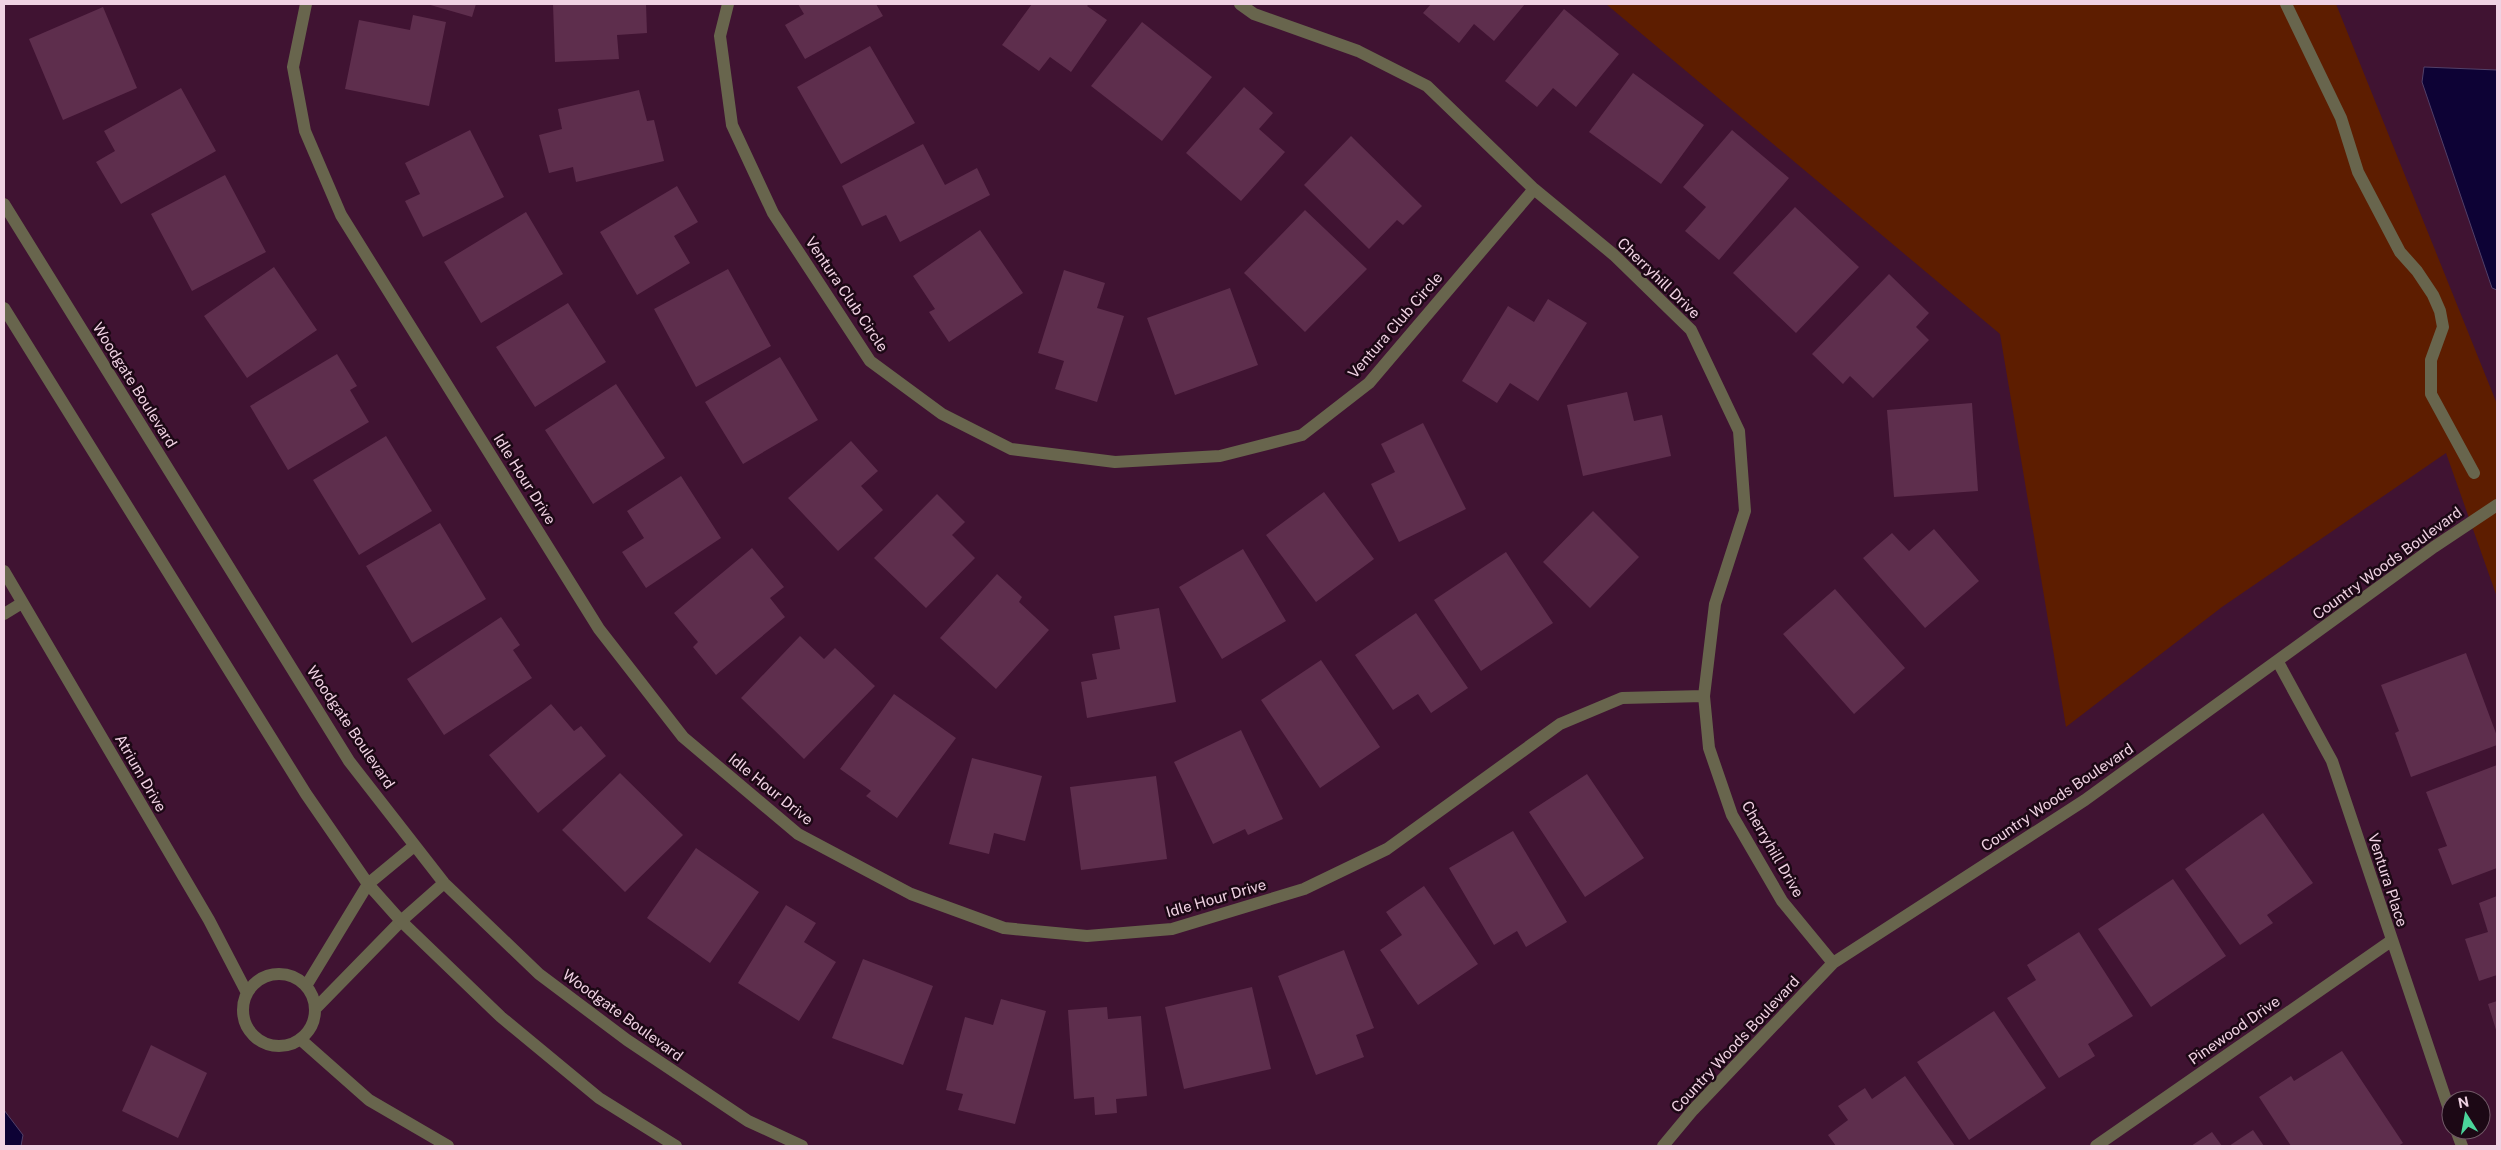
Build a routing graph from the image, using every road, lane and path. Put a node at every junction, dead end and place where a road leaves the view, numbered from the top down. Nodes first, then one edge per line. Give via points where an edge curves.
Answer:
1 (306, 4) edge
2 (728, 4) edge
3 (1240, 4) edge
4 (2286, 4) edge
5 (1534, 189) junction
6 (4, 204) edge
7 (4, 308) edge
8 (2474, 472) dead end
9 (2497, 506) edge
10 (4, 571) edge
11 (22, 603) junction
12 (4, 614) edge
13 (2278, 662) junction
14 (1704, 696) junction
15 (414, 846) junction
16 (444, 883) junction
17 (368, 884) junction
18 (401, 921) junction
19 (2391, 941) junction
20 (1833, 963) junction
21 (306, 986) junction
22 (247, 993) junction
23 (315, 1010) junction
24 (300, 1039) junction
25 (2442, 1090) edge
26 (448, 1146) edge
27 (676, 1146) edge
28 (802, 1146) edge
29 (1663, 1146) edge
30 (2096, 1146) edge

1 - 14 street, Idle Hour Drive via 293,67 305,131 341,216 599,629 683,737 726,774 798,834 911,894 1004,928 1087,936 1172,929 1304,889 1387,849 1560,724 1622,698
2 - 5 street, Ventura Club Circle via 720,36 732,125 773,213 870,361 942,414 1012,448 1115,462 1220,456 1302,435 1369,384
3 - 5 street, Cherryhill Drive via 1254,14 1358,51 1427,86
4 - 8 street via 2341,118 2358,172 2400,252 2422,278 2440,311 2443,327 2431,360 2431,394
5 - 14 street, Cherryhill Drive via 1614,255 1690,330 1739,431 1745,511 1715,604
6 - 15 street, Woodgate Boulevard via 349,760
7 - 17 street via 306,794
9 - 13 street, Country Woods Boulevard via 2434,547
10 - 11 street, Atrium Drive
11 - 12 street
11 - 22 street, Atrium Drive via 209,920
13 - 19 street, Ventura Place via 2332,761
13 - 20 street, Country Woods Boulevard via 2085,800
14 - 20 street, Cherryhill Drive via 1710,748 1732,815 1782,901
15 - 16 street, Woodgate Boulevard
15 - 17 street
16 - 18 street
16 - 28 street, Woodgate Boulevard via 539,974 619,1034 748,1121
17 - 18 street
17 - 21 street
18 - 23 street
18 - 27 street via 500,1017 599,1098
19 - 25 street, Ventura Place
19 - 30 street, Pinewood Drive
20 - 29 street, Country Woods Boulevard via 1693,1110
21 - 22 street via 288,975 275,974 255,982
21 - 23 street via 313,997
22 - 24 street via 243,1017 260,1042 285,1046
23 - 24 street via 309,1030
24 - 26 street via 369,1100

